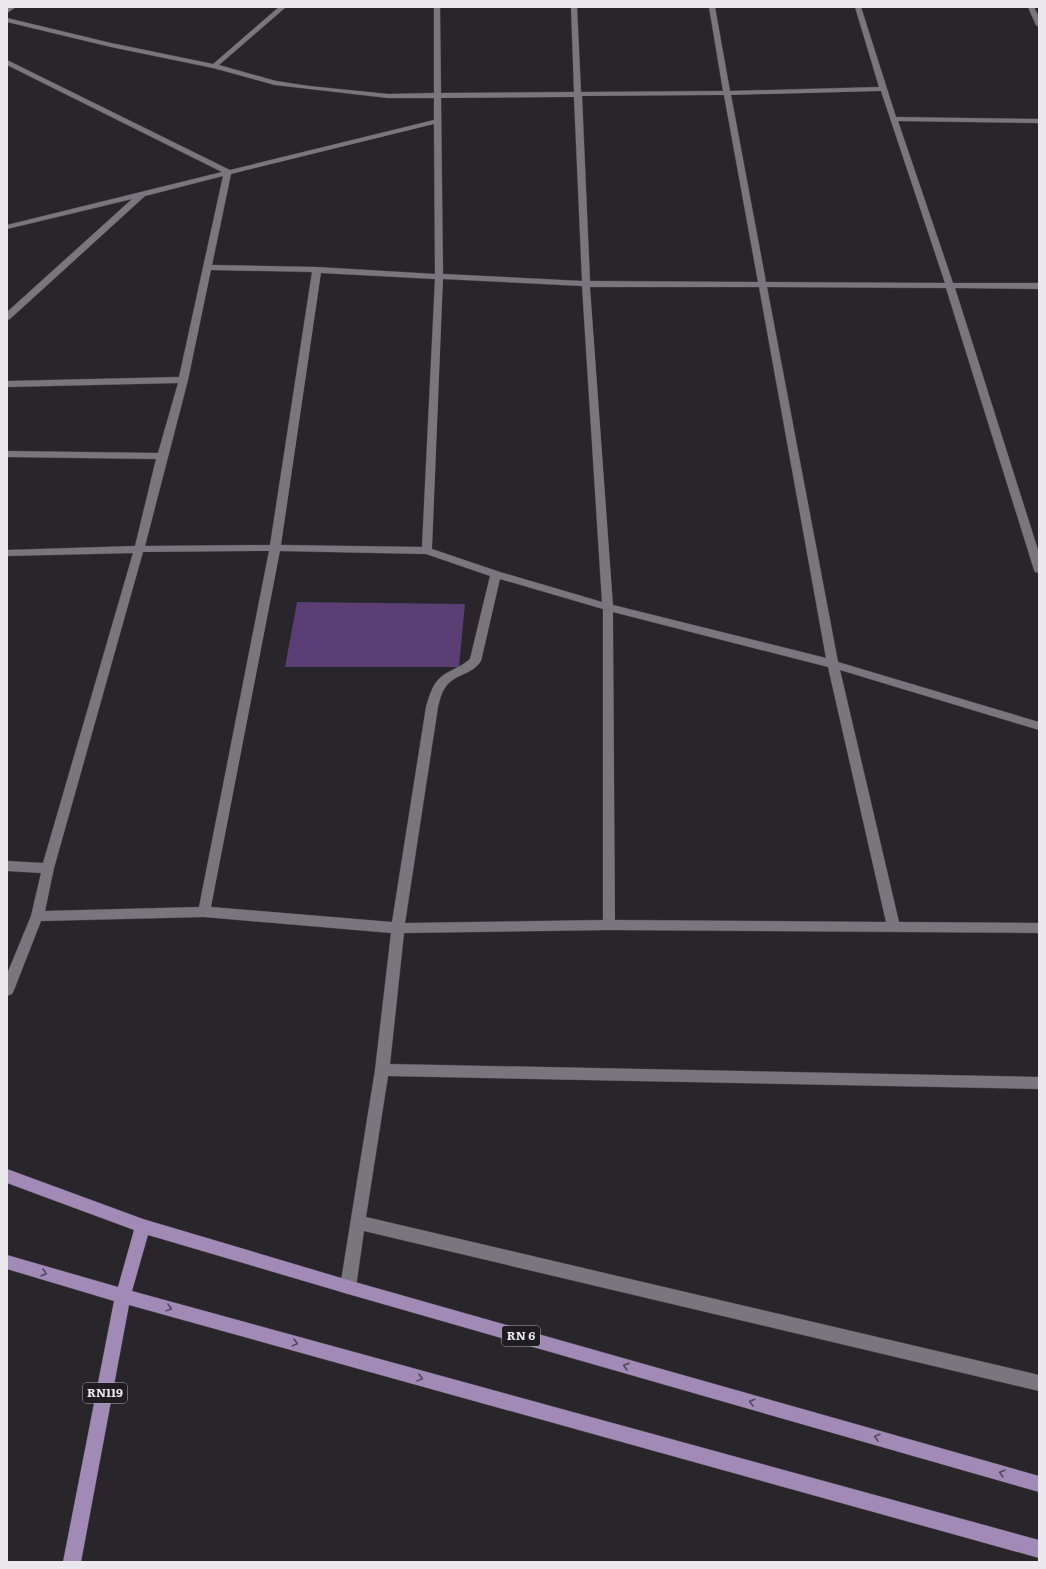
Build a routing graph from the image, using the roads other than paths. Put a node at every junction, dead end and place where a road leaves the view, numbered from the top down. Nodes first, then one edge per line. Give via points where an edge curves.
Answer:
1 (14, 7) edge
2 (283, 7) edge
3 (436, 7) edge
4 (574, 7) edge
5 (712, 7) edge
6 (858, 7) edge
7 (1031, 7) edge
8 (7, 12) edge
9 (7, 20) edge
10 (1039, 25) edge
11 (7, 62) edge
12 (214, 66) junction
13 (883, 89) junction
14 (727, 93) junction
15 (576, 94) junction
16 (436, 96) junction
17 (893, 119) junction
18 (439, 121) junction
19 (1039, 121) edge
20 (228, 172) junction
21 (143, 194) junction
22 (7, 227) edge
23 (209, 267) junction
24 (317, 270) junction
25 (439, 277) junction
26 (586, 284) junction
27 (762, 285) junction
28 (950, 286) junction
29 (1039, 286) edge
30 (7, 317) edge
31 (183, 380) junction
32 (7, 384) edge
33 (7, 454) edge
34 (162, 456) junction
35 (275, 548) junction
36 (139, 549) junction
37 (427, 552) junction
38 (7, 553) edge
39 (1039, 570) edge
40 (496, 574) junction
41 (608, 607) junction
42 (833, 664) junction
43 (1039, 726) edge
44 (7, 866) edge
45 (48, 868) junction
46 (204, 912) junction
47 (37, 916) junction
48 (609, 925) junction
49 (894, 927) junction
50 (398, 928) junction
51 (1039, 928) edge
52 (7, 990) edge
53 (382, 1070) junction
54 (1039, 1083) edge
55 (7, 1176) edge
56 (358, 1222) junction
57 (142, 1226) junction
58 (7, 1262) edge
59 (348, 1287) junction
60 (123, 1296) junction
61 (1039, 1383) edge
62 (1039, 1484) edge
63 (1039, 1549) edge
64 (72, 1562) edge

1 - 8 street
2 - 12 street
3 - 16 street
4 - 15 street
5 - 14 street
6 - 13 street
7 - 10 street
9 - 12 street
11 - 20 street
12 - 16 street via 274,83 308,88 388,96
13 - 14 street
13 - 17 street
14 - 15 street
14 - 27 street
15 - 16 street
15 - 26 street
16 - 18 street
17 - 19 street
17 - 28 street
18 - 20 street
18 - 25 street
20 - 21 street
20 - 23 street
21 - 22 street
21 - 30 street
23 - 24 street
23 - 31 street
24 - 25 street
24 - 35 street
25 - 26 street
25 - 37 street
26 - 27 street
26 - 41 street
27 - 28 street
27 - 42 street
28 - 29 street
28 - 39 street
31 - 32 street
31 - 34 street
33 - 34 street
34 - 36 street
35 - 36 street
35 - 37 street
35 - 46 street
36 - 38 street
36 - 45 street
37 - 40 street
40 - 41 street
40 - 50 street via 475,661 469,667 447,677 436,692
41 - 42 street
41 - 48 street
42 - 43 street
42 - 49 street
44 - 45 street
45 - 47 street
46 - 47 street
46 - 50 street
47 - 52 street
48 - 49 street
48 - 50 street
49 - 51 street
50 - 53 street
53 - 54 street
53 - 56 street
55 - 57 main road, RN 6
56 - 59 street
56 - 61 street
57 - 59 main road, RN 6
57 - 60 main road, RN119
58 -> 60 main road
62 -> 59 main road, RN 6
60 -> 63 main road
60 - 64 main road, RN119

